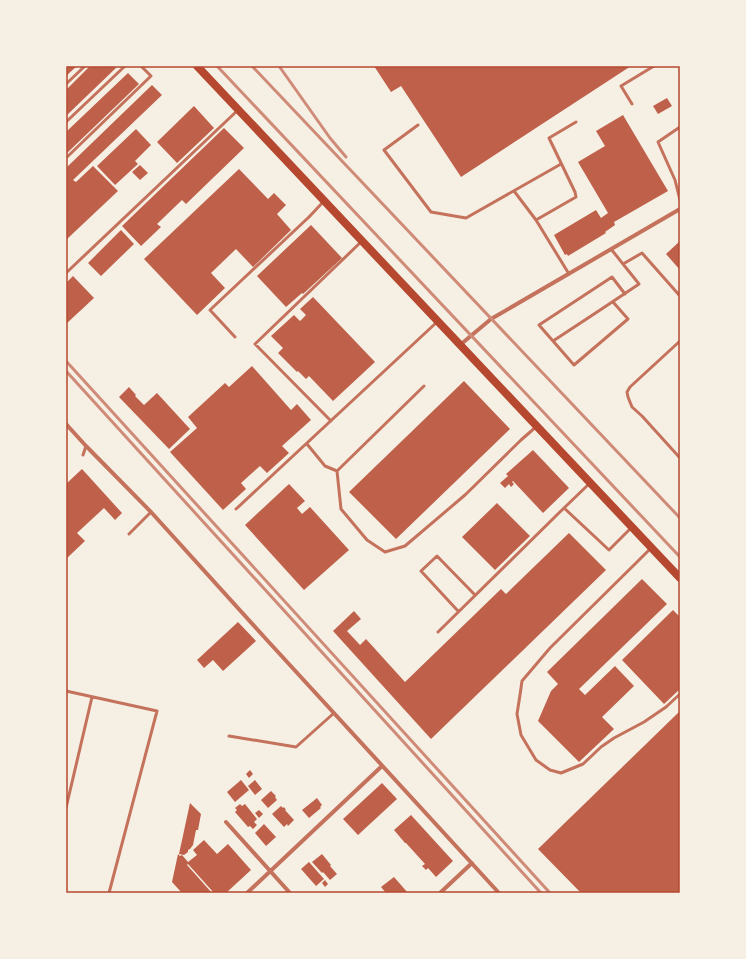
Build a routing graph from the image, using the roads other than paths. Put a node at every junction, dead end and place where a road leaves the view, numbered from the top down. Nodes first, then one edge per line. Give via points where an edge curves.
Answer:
1 (85, 66) edge
2 (125, 66) edge
3 (141, 66) edge
4 (197, 66) edge
5 (654, 66) edge
6 (66, 84) edge
7 (632, 104) dead end
8 (238, 110) junction
9 (66, 122) edge
10 (576, 122) dead end
11 (418, 125) dead end
12 (680, 127) edge
13 (66, 158) edge
14 (561, 164) junction
15 (514, 190) junction
16 (680, 200) edge
17 (324, 201) junction
18 (680, 209) edge
19 (536, 220) junction
20 (362, 241) junction
21 (612, 249) junction
22 (623, 264) junction
23 (66, 273) edge
24 (569, 274) junction
25 (625, 294) junction
26 (680, 296) edge
27 (613, 302) junction
28 (438, 321) junction
29 (235, 337) dead end
30 (553, 341) junction
31 (680, 341) edge
32 (460, 345) junction
33 (424, 386) dead end
34 (331, 421) junction
35 (66, 424) edge
36 (537, 426) junction
37 (307, 444) junction
38 (86, 446) junction
39 (83, 456) dead end
40 (680, 458) edge
41 (337, 471) junction
42 (590, 483) junction
43 (564, 508) junction
44 (236, 510) dead end
45 (151, 512) junction
46 (632, 527) junction
47 (130, 534) dead end
48 (652, 548) junction
49 (680, 578) edge
50 (475, 595) junction
51 (458, 610) junction
52 (438, 632) dead end
53 (66, 691) edge
54 (680, 694) edge
55 (92, 697) junction
56 (334, 713) junction
57 (229, 736) dead end
58 (382, 766) junction
59 (66, 808) edge
60 (226, 822) dead end
61 (472, 863) junction
62 (270, 871) junction
63 (109, 893) edge
64 (247, 893) edge
65 (290, 893) edge
66 (440, 893) edge
67 (499, 893) edge

1 - 6 lane
2 - 9 lane
3 - 13 lane via 151,76
4 - 8 main road
5 - 7 lane via 621,86
8 - 17 main road
8 - 23 lane
10 - 14 lane via 549,138
11 - 15 lane via 384,150 431,212 466,218
12 - 16 lane via 658,142 675,180
14 - 15 lane
14 - 19 lane via 576,197
15 - 19 lane
17 - 20 main road
17 - 29 lane via 210,310
18 - 21 street
19 - 24 lane
20 - 28 main road
20 - 34 lane via 255,344
21 - 22 lane
21 - 24 street
22 - 25 lane via 639,284
22 - 26 lane via 642,253
24 - 32 street via 491,319
25 - 27 lane
25 - 30 lane via 612,278 539,325
27 - 30 lane
27 - 30 lane via 628,319 574,365
28 - 32 main road
28 - 34 lane
31 - 40 lane via 626,392 632,406
32 - 36 main road
33 - 41 lane
34 - 37 lane
35 - 38 street
36 - 41 lane via 465,495 405,546 385,552 367,540 341,508
36 - 42 main road
37 - 41 lane via 326,466
37 - 44 lane
38 - 39 lane
38 - 45 street
42 - 43 lane
42 - 46 main road
43 - 46 lane via 609,550
43 - 50 lane
45 - 47 lane
45 - 56 street
46 - 48 main road
48 - 49 main road
48 - 54 lane via 550,648 522,681 517,714 521,735 536,760 550,770 561,773 583,764 601,747 655,715
50 - 51 lane
50 - 51 lane via 437,556 421,571
51 - 52 lane
53 - 55 lane
55 - 59 lane
55 - 63 lane via 157,711
56 - 57 lane via 296,747
56 - 58 street
58 - 61 street
58 - 62 street
60 - 62 street
61 - 66 street
61 - 67 street
62 - 64 street
62 - 65 street

